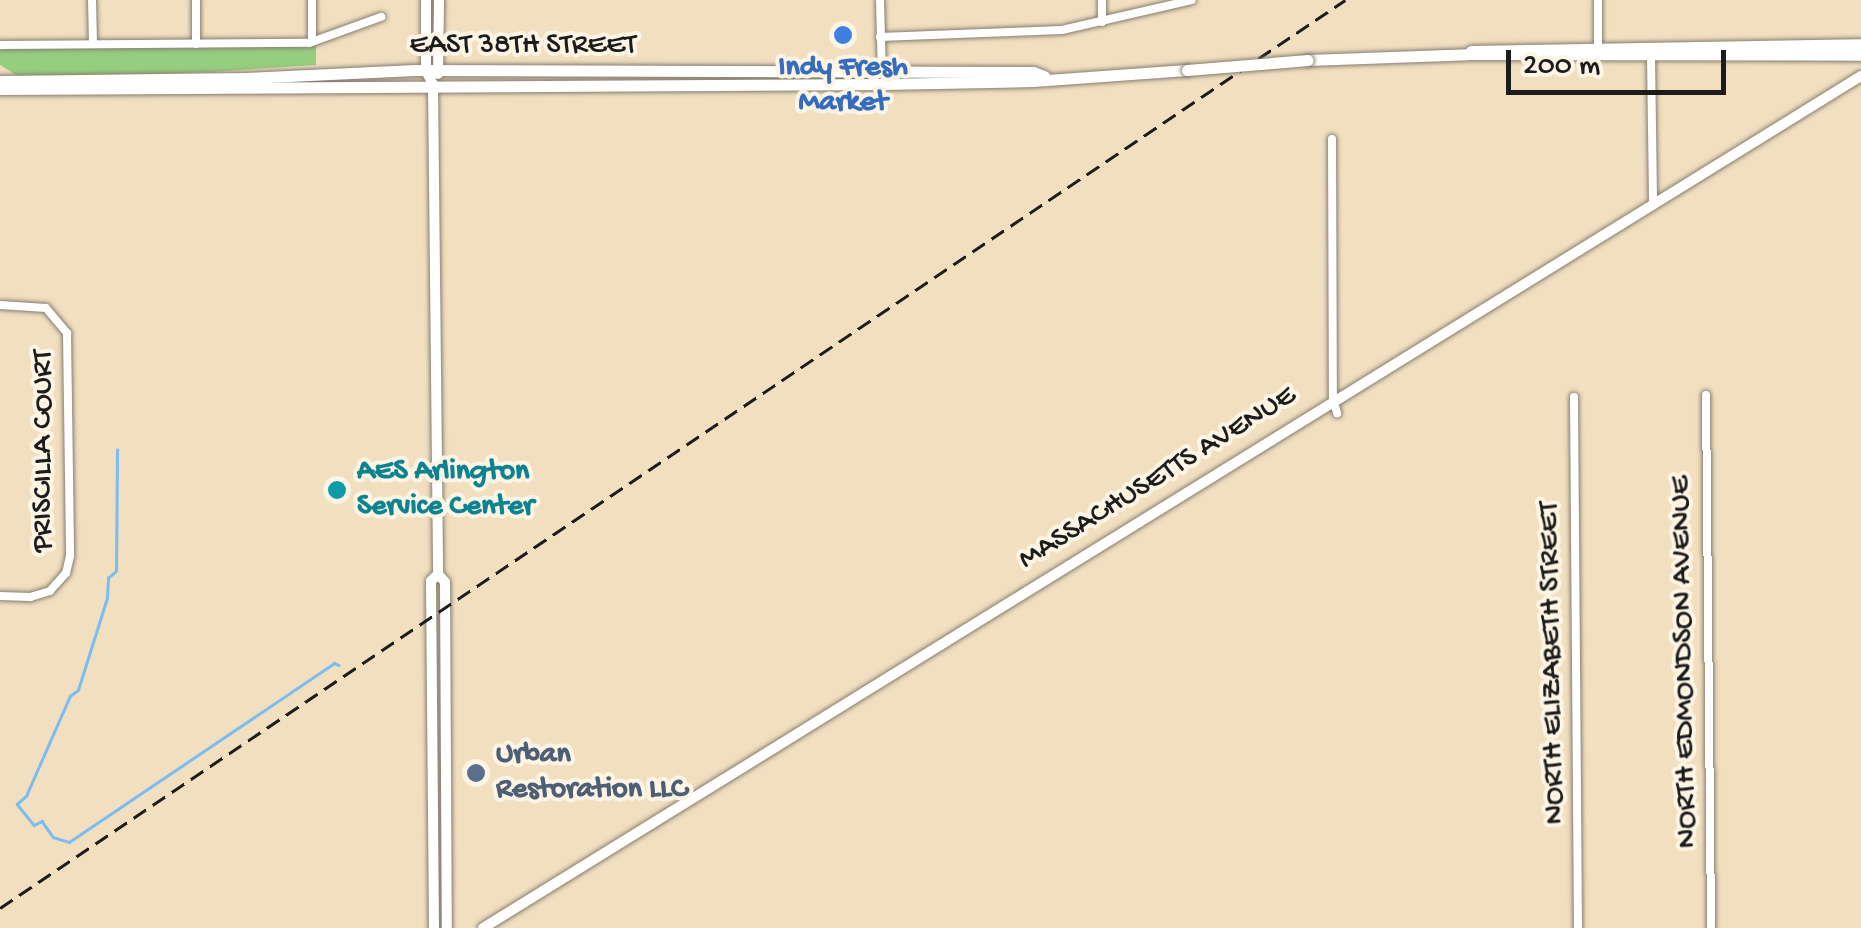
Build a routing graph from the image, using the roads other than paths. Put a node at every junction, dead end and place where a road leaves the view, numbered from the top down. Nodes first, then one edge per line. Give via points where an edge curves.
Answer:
1 (92, 0) edge
2 (196, 0) edge
3 (312, 0) edge
4 (426, 0) edge
5 (439, 0) edge
6 (880, 0) edge
7 (1102, 0) edge
8 (1192, 0) edge
9 (1598, 0) edge
10 (381, 17) dead end
11 (1102, 22) junction
12 (880, 36) junction
13 (312, 42) junction
14 (0, 44) edge
15 (93, 44) junction
16 (196, 44) junction
17 (1861, 44) edge
18 (1598, 48) junction
19 (1468, 54) junction
20 (1861, 55) edge
21 (1651, 56) junction
22 (426, 71) junction
23 (440, 71) junction
24 (1861, 76) edge
25 (882, 78) junction
26 (0, 81) edge
27 (433, 84) junction
28 (0, 89) edge
29 (1332, 139) dead end
30 (1653, 204) junction
31 (0, 304) edge
32 (1706, 396) dead end
33 (1574, 397) dead end
34 (1333, 398) junction
35 (1336, 413) dead end
36 (438, 574) junction
37 (0, 596) edge
38 (434, 928) edge
39 (447, 928) edge
40 (483, 928) edge
41 (1578, 928) edge
42 (1711, 928) edge

1 - 15 street
2 - 16 street
3 - 13 street
4 - 22 main road
5 - 23 main road
6 - 12 street
7 - 11 street
8 - 11 street
9 - 18 street
10 - 13 street
11 - 12 street via 1011,34
12 - 25 street
13 - 16 street
14 - 15 street
15 - 16 street
17 - 18 main road, EAST 38TH STREET
18 - 19 main road, EAST 38TH STREET
19 - 21 main road, EAST 38TH STREET
19 - 25 main road, EAST 38TH STREET, bridge via 1033,81
20 - 21 main road, EAST 38TH STREET
21 - 30 street
22 - 23 main road, EAST 38TH STREET
22 - 26 main road, EAST 38TH STREET
22 - 27 main road
23 - 25 main road, EAST 38TH STREET
23 - 27 main road
24 - 30 main road, MASSACHUSETTS AVENUE
25 - 27 main road, EAST 38TH STREET
27 - 28 main road, EAST 38TH STREET
27 - 36 main road
29 - 34 street
30 - 34 main road, MASSACHUSETTS AVENUE
31 - 37 street, PRISCILLA COURT via 46,308 68,336 70,559 62,579 46,592
32 - 42 street, NORTH EDMONDSON AVENUE
33 - 41 street, NORTH ELIZABETH STREET
34 - 35 street
34 - 40 main road, MASSACHUSETTS AVENUE
36 - 38 main road via 430,581
36 - 39 main road via 444,582

